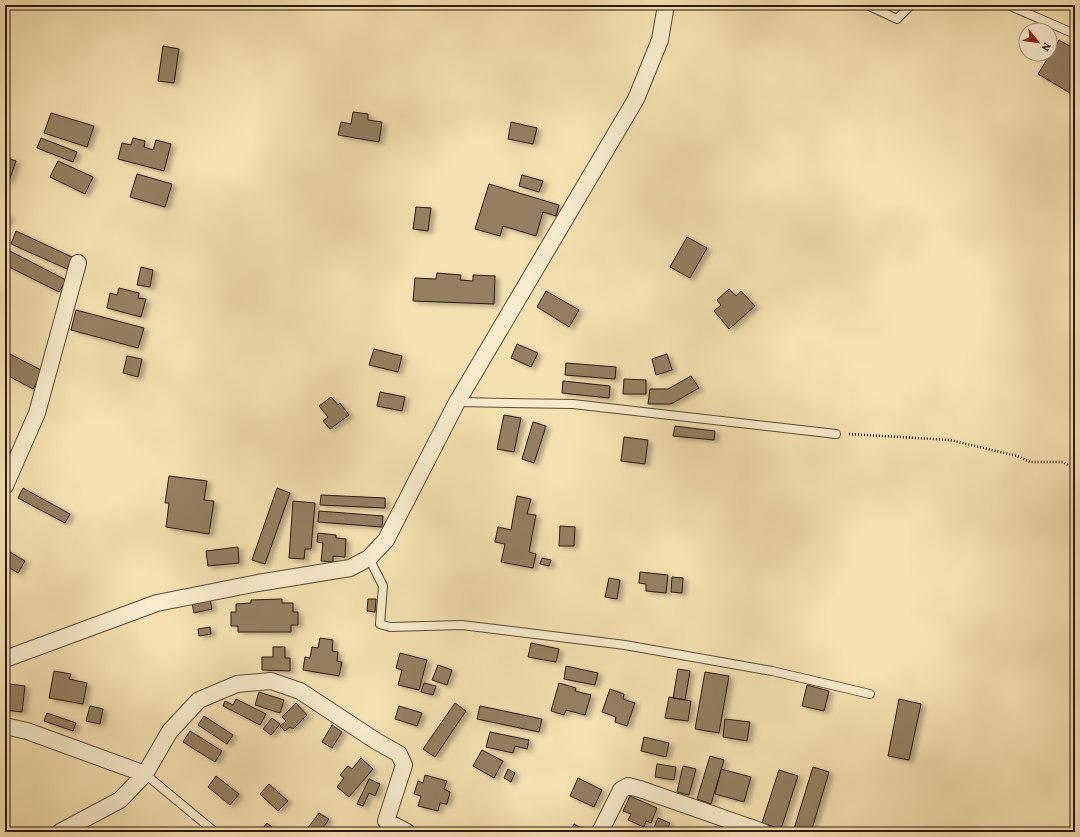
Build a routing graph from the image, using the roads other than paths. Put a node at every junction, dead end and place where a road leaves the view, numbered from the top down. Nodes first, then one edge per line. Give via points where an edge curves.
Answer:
1 (666, 5) edge
2 (867, 5) edge
3 (912, 5) edge
4 (1008, 5) edge
5 (1075, 34) edge
6 (78, 263) dead end
7 (457, 402) junction
8 (836, 434) road end
9 (5, 486) edge
10 (369, 558) junction
11 (5, 659) edge
12 (870, 694) dead end
13 (5, 726) edge
14 (145, 774) junction
15 (60, 832) edge
16 (215, 832) edge
17 (407, 832) edge
18 (600, 832) edge
19 (763, 832) edge

1 - 7 street via 660,40 636,99
2 - 3 lane via 897,19
4 - 5 lane
6 - 9 street via 37,413
7 - 8 lane via 572,404
7 - 10 street via 386,540
10 - 11 street via 350,568 157,603
10 - 12 lane via 383,586 380,624 390,627 462,625 625,645 772,671
13 - 14 street via 27,731
14 - 15 street via 120,800
14 - 16 lane
14 - 17 street via 170,730 199,700 237,684 271,681 300,691 399,754 404,765 386,821
18 - 19 street via 621,790 628,786

